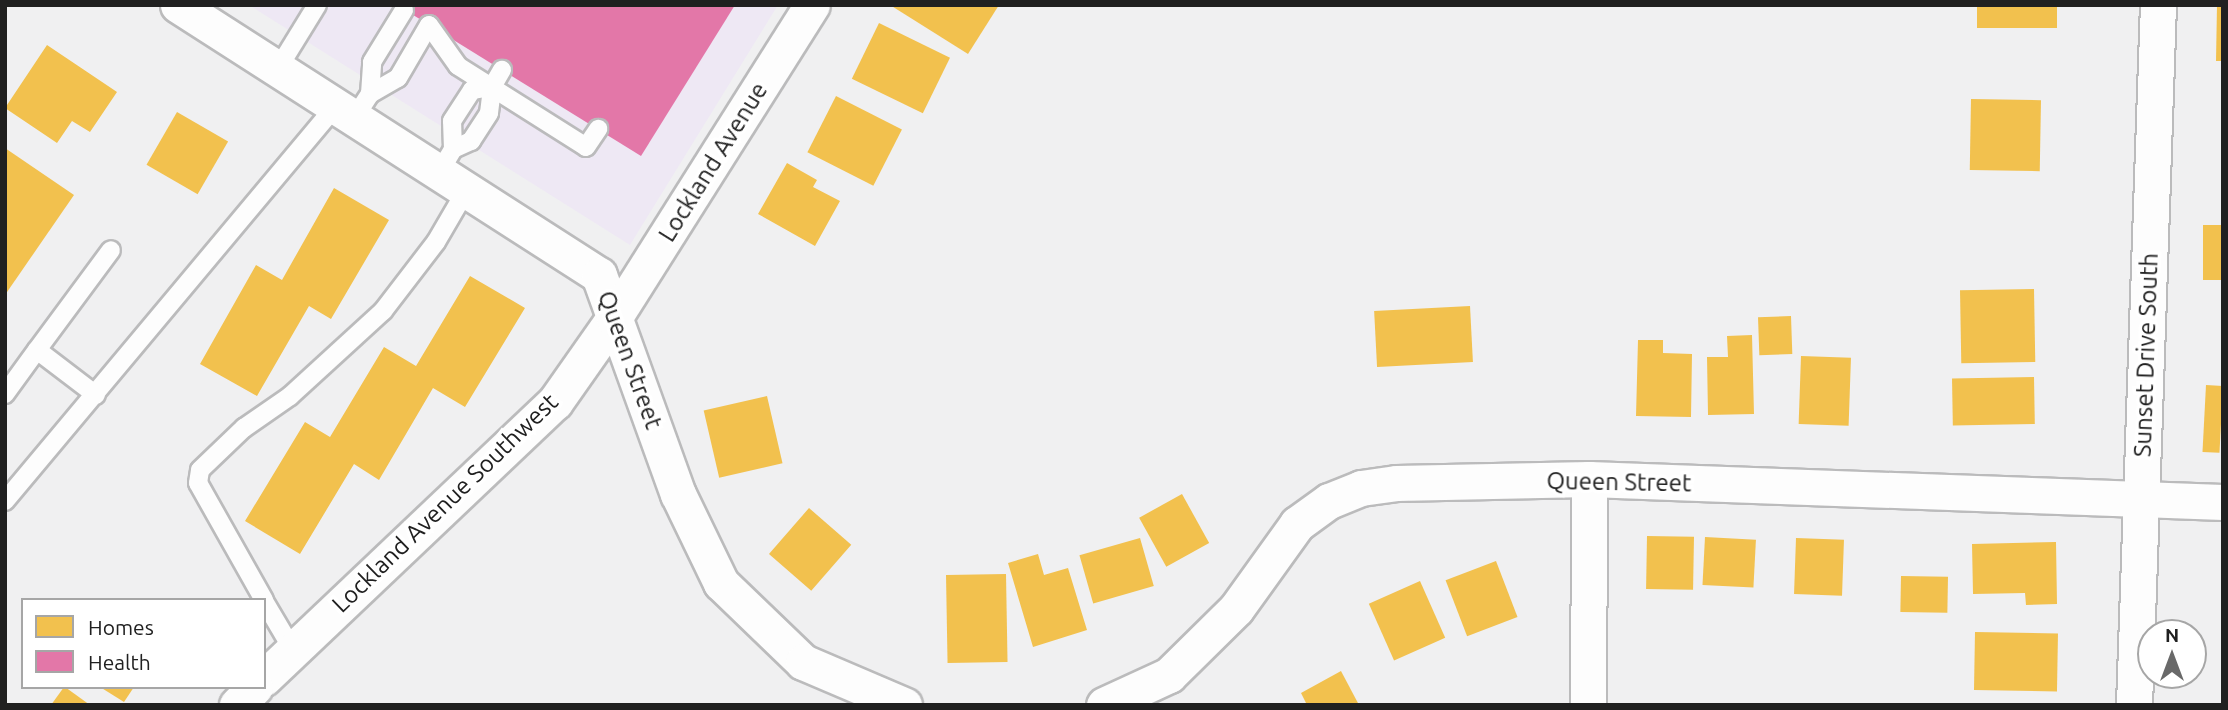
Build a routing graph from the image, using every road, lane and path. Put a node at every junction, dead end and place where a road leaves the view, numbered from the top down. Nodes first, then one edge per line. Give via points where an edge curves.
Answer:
1 (178, 5) edge
2 (317, 5) edge
3 (812, 5) edge
4 (2158, 5) edge
5 (404, 10) dead end
6 (277, 70) junction
7 (502, 70) dead end
8 (492, 87) junction
9 (352, 107) junction
10 (597, 129) dead end
11 (453, 170) junction
12 (111, 250) dead end
13 (614, 318) junction
14 (37, 350) junction
15 (5, 394) edge
16 (96, 395) junction
17 (1589, 479) junction
18 (2140, 500) junction
19 (5, 501) edge
20 (2223, 502) edge
21 (263, 598) edge
22 (266, 603) edge
23 (293, 650) junction
24 (266, 676) edge
25 (253, 689) edge
26 (237, 705) edge
27 (904, 705) edge
28 (1104, 705) edge
29 (1588, 705) edge
30 (2134, 705) edge

1 - 6 street, Queen Street
2 - 6 lane
3 - 13 street, Lockland Avenue
4 - 18 street, Sunset Drive South
5 - 9 lane via 372,62
6 - 9 street, Queen Street
7 - 8 lane
8 - 9 lane via 457,66 429,25 398,78
8 - 10 lane via 586,147
8 - 11 lane via 489,113
8 - 11 lane via 472,90 452,121
9 - 11 street, Queen Street
9 - 16 lane
11 - 13 street, Queen Street via 599,275
11 - 21 lane via 436,242 383,311 200,470 198,483
12 - 14 lane
13 - 23 street, Lockland Avenue Southwest via 555,402
13 - 27 street, Queen Street via 678,494 721,583 803,662
14 - 15 lane
14 - 16 lane
16 - 19 lane
17 - 18 street, Queen Street
17 - 28 street, Queen Street via 1396,483 1361,488 1329,501 1297,524 1236,610 1206,642 1169,675
17 - 29 street
18 - 20 street, Queen Street
18 - 30 street, Sunset Drive South
22 - 23 lane
23 - 24 street, Lockland Avenue Southwest
25 - 26 street

